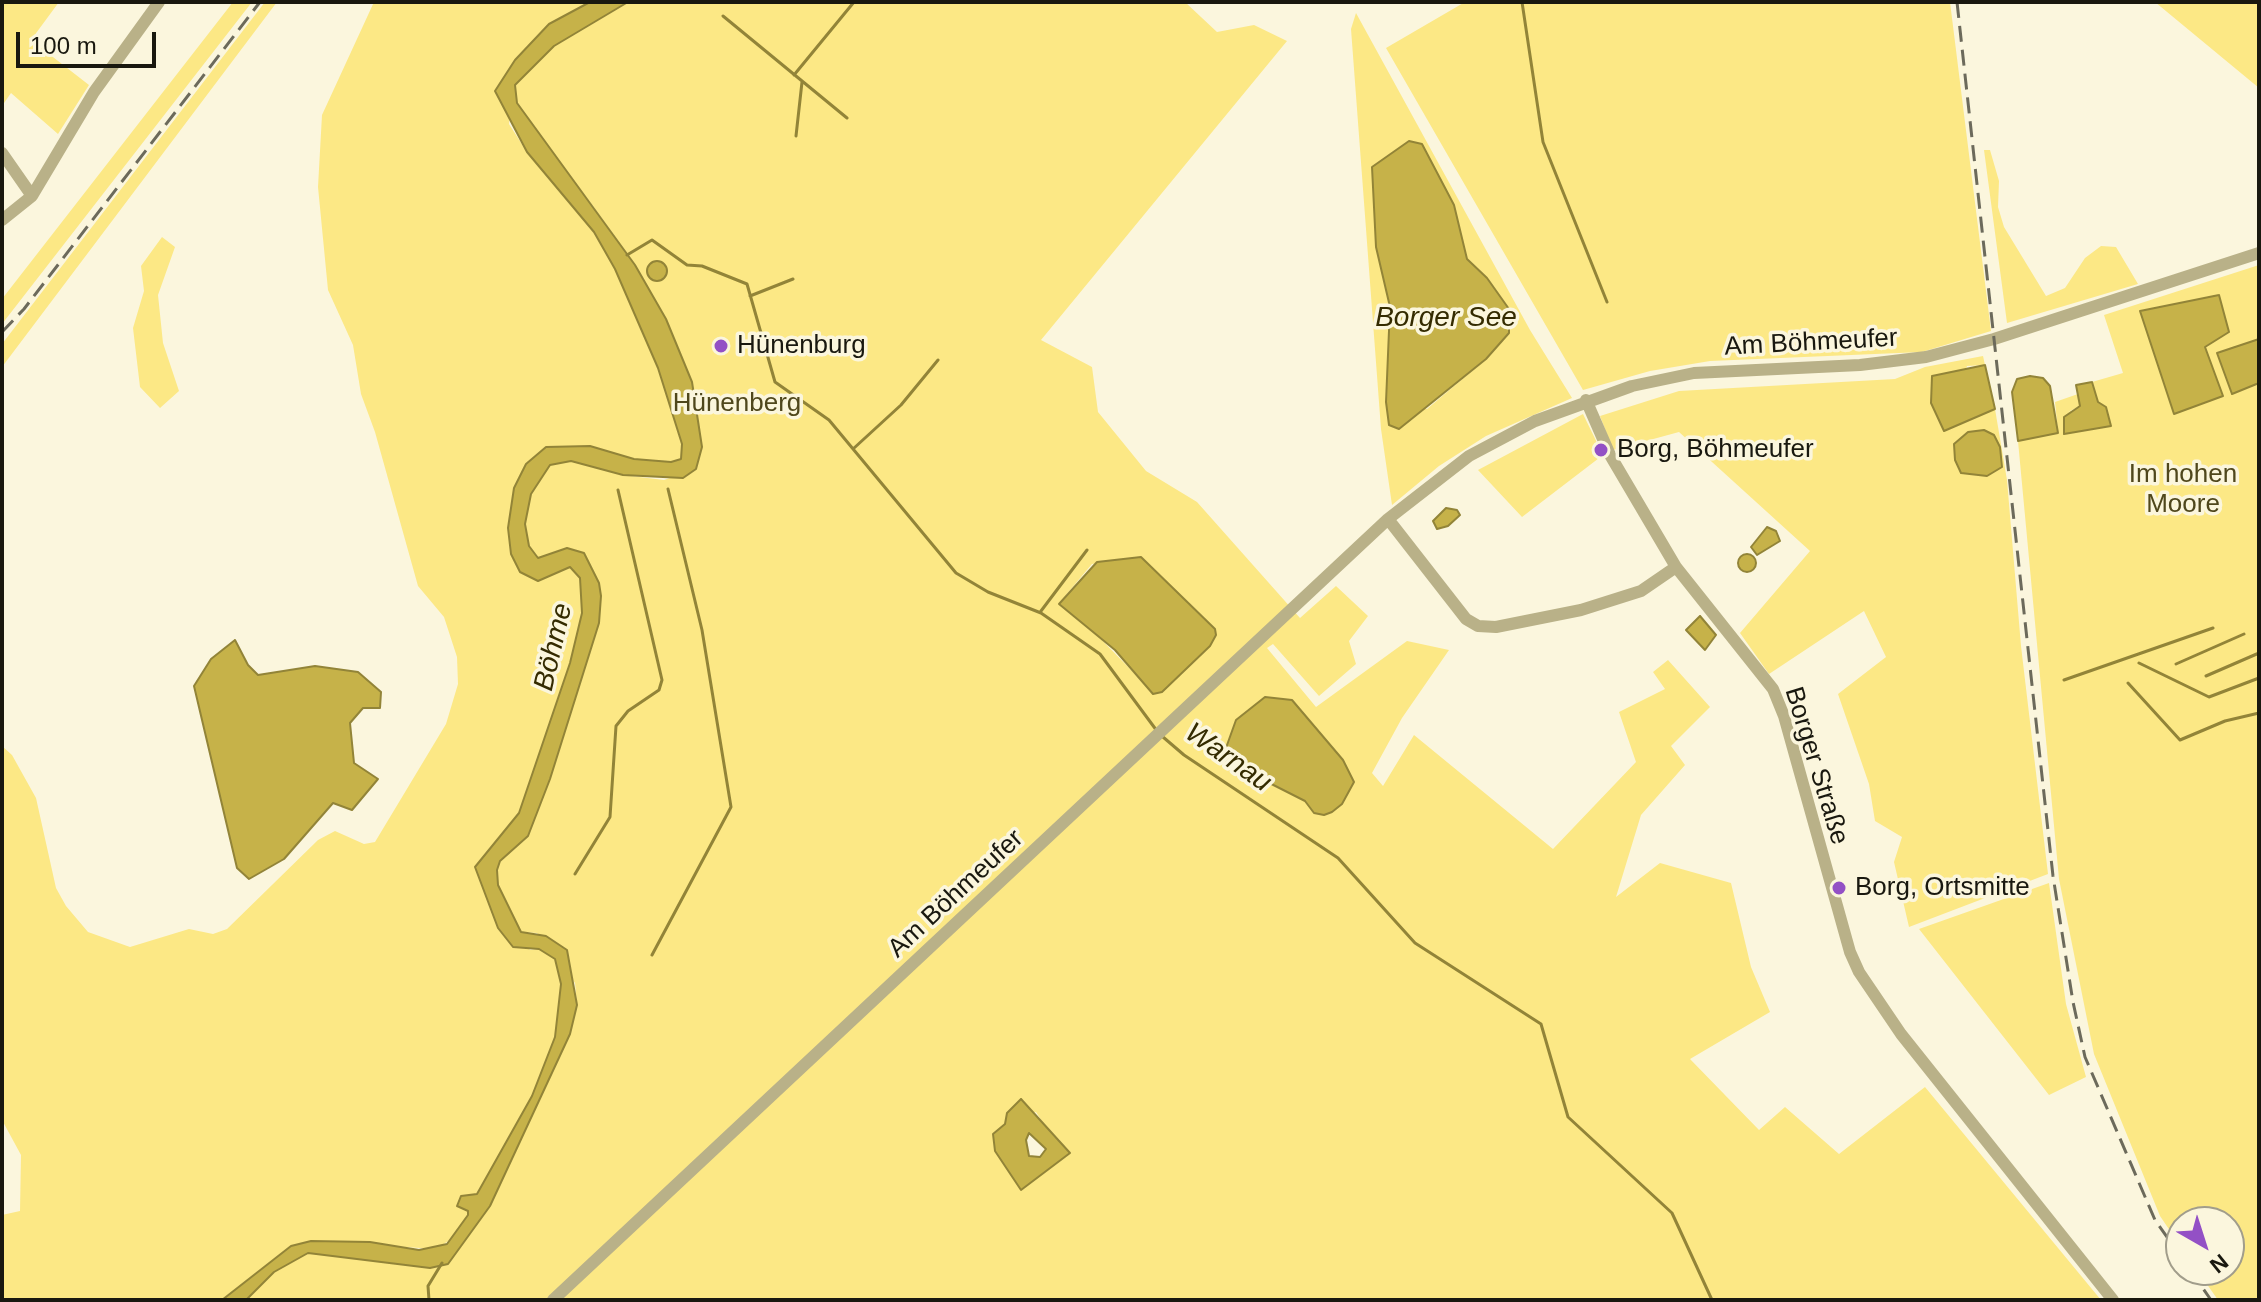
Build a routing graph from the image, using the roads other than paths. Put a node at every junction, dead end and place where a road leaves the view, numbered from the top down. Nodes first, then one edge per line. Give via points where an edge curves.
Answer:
1 (159, 2) edge
2 (2, 153) edge
3 (32, 196) junction
4 (2, 220) edge
5 (2259, 253) edge
6 (1586, 400) junction
7 (1388, 519) junction
8 (1676, 567) junction
9 (553, 1300) edge
10 (2113, 1300) edge

1 - 3 street via 94,92
2 - 3 street
3 - 4 street
5 - 6 street, Am Böhmeufer via 1926,357 1694,373
6 - 7 street, Am Böhmeufer via 1469,456
6 - 8 street, Borger Straße via 1610,455
7 - 8 street via 1466,619 1478,626 1581,610 1641,591
7 - 9 street, Am Böhmeufer
8 - 10 street, Borger Straße via 1773,689 1859,972 1901,1034

